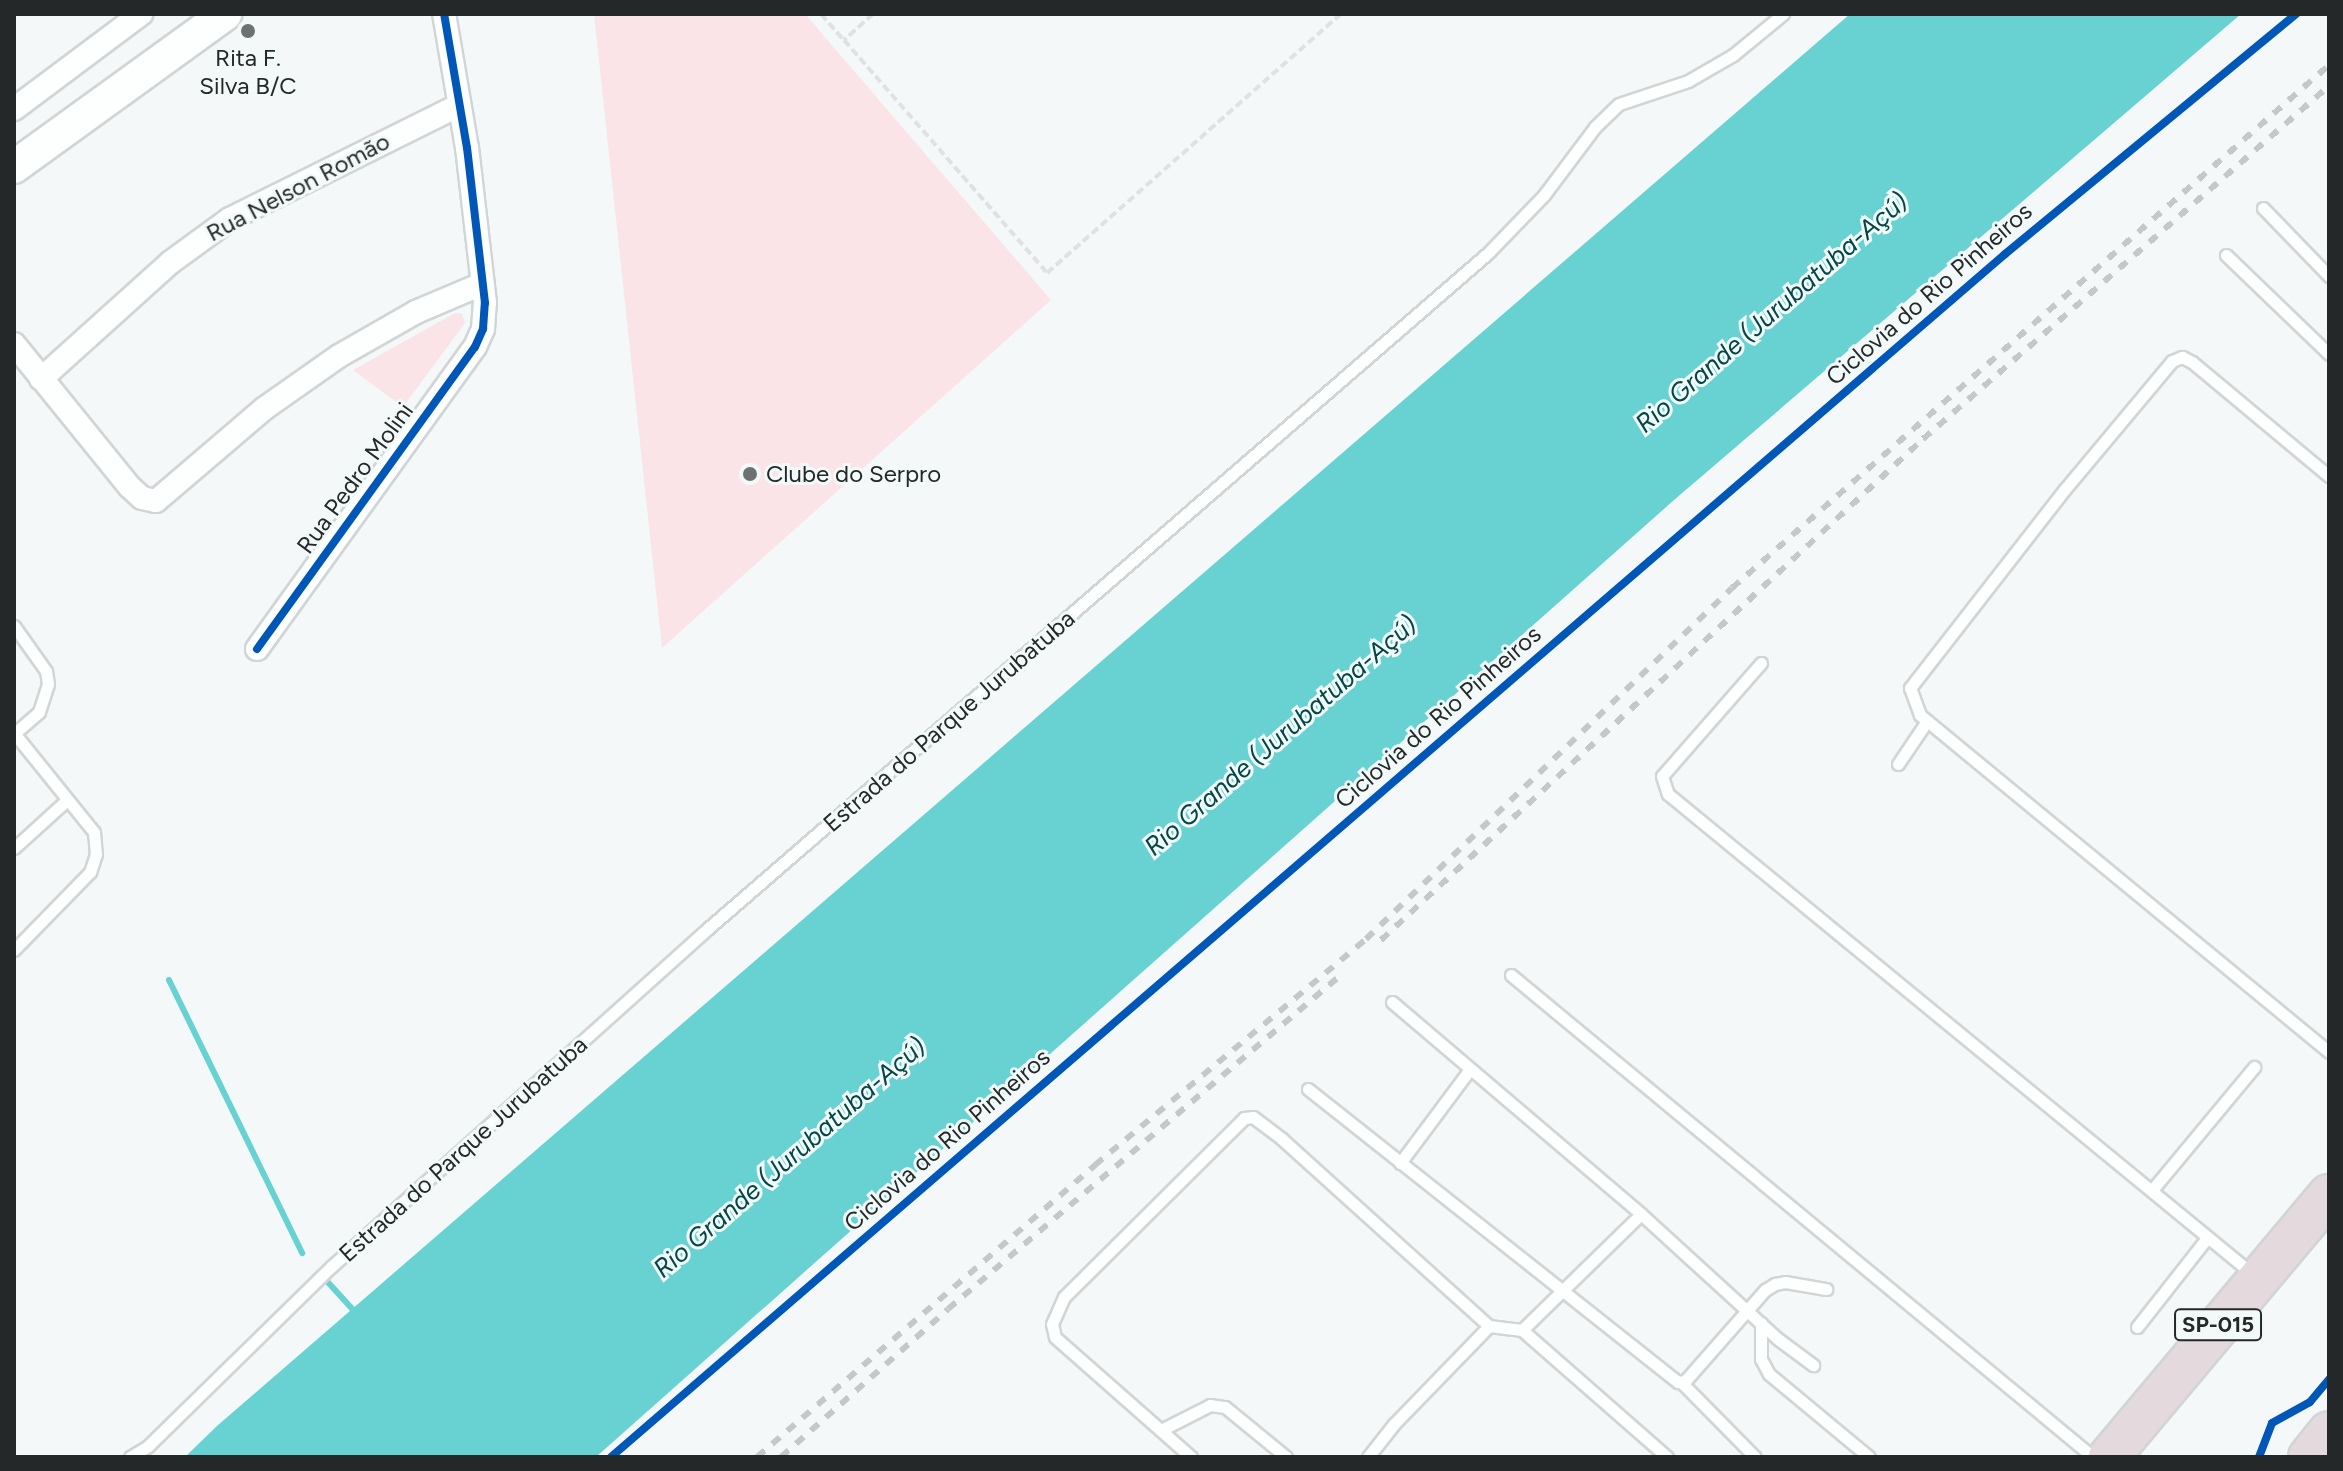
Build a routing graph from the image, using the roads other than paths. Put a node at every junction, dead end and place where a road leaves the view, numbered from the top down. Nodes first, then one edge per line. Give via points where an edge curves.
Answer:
1 (139, 14) edge
2 (192, 14) edge
3 (225, 14) edge
4 (444, 14) edge
5 (1783, 14) edge
6 (458, 106) junction
7 (14, 109) edge
8 (17, 151) edge
9 (2263, 208) dead end
10 (2226, 255) dead end
11 (2329, 276) edge
12 (482, 284) junction
13 (14, 344) edge
14 (2329, 354) edge
15 (41, 379) junction
16 (2329, 476) edge
17 (14, 626) edge
18 (257, 649) dead end
19 (1761, 663) dead end
20 (1927, 721) junction
21 (14, 734) edge
22 (1898, 764) dead end
23 (67, 800) junction
24 (14, 848) edge
25 (14, 950) edge
26 (1511, 975) dead end
27 (1392, 1002) dead end
28 (2329, 1052) edge
29 (2254, 1067) dead end
30 (1470, 1069) junction
31 (1308, 1089) dead end
32 (1400, 1163) junction
33 (2152, 1190) junction
34 (2329, 1195) edge
35 (1641, 1214) junction
36 (2207, 1238) junction
37 (2258, 1279) junction
38 (1826, 1289) dead end
39 (1561, 1292) junction
40 (1747, 1310) junction
41 (1761, 1323) junction
42 (1489, 1326) junction
43 (2137, 1327) dead end
44 (1522, 1330) junction
45 (1813, 1365) dead end
46 (1681, 1382) junction
47 (1161, 1430) junction
48 (2329, 1432) edge
49 (130, 1457) edge
50 (1191, 1457) edge
51 (1286, 1457) edge
52 (1368, 1457) edge
53 (1667, 1457) edge
54 (1755, 1457) edge
55 (1869, 1457) edge
56 (2093, 1457) edge
57 (2109, 1457) edge
58 (2309, 1457) edge

1 - 7 street
2 - 8 main road
3 - 8 main road
4 - 6 street
5 - 49 lane, Estrada do Parque Jurubatuba via 1733,55 1688,81 1619,104 1488,253 705,931 332,1266 148,1446
6 - 12 street
6 - 15 street, Rua Nelson Romão via 230,219 171,262
9 - 11 lane
10 - 14 lane
12 - 15 street via 416,312 339,356 255,416 162,498 149,501 123,480
12 - 18 street, Rua Pedro Molini via 483,329 475,347
13 - 15 street
16 - 20 lane via 2192,362 2182,357 2172,361 1910,688 1912,702
17 - 21 lane via 46,671 48,684 39,712
19 - 33 lane via 1662,776 1668,794
20 - 22 lane
20 - 28 lane
21 - 23 lane
23 - 24 lane
23 - 25 lane via 94,832 96,854 90,872
26 - 56 lane
27 - 30 lane
29 - 33 lane
30 - 32 lane
30 - 35 lane
31 - 32 lane
32 - 39 lane
33 - 36 lane
34 - 37 highway, SP-015
35 - 39 lane
35 - 40 lane
36 - 37 lane
36 - 43 lane
37 - 57 highway, SP-015
38 - 40 lane via 1775,1284
39 - 44 lane
39 - 46 lane
40 - 41 lane
40 - 46 lane
41 - 45 lane
41 - 55 lane via 1761,1359 1769,1374
42 - 44 lane
42 - 47 lane via 1282,1139 1253,1117 1244,1118 1064,1297 1055,1312 1055,1337
42 - 52 lane
44 - 53 lane
46 - 54 lane
47 - 50 lane
47 - 51 lane via 1210,1405 1225,1407
48 - 58 highway

